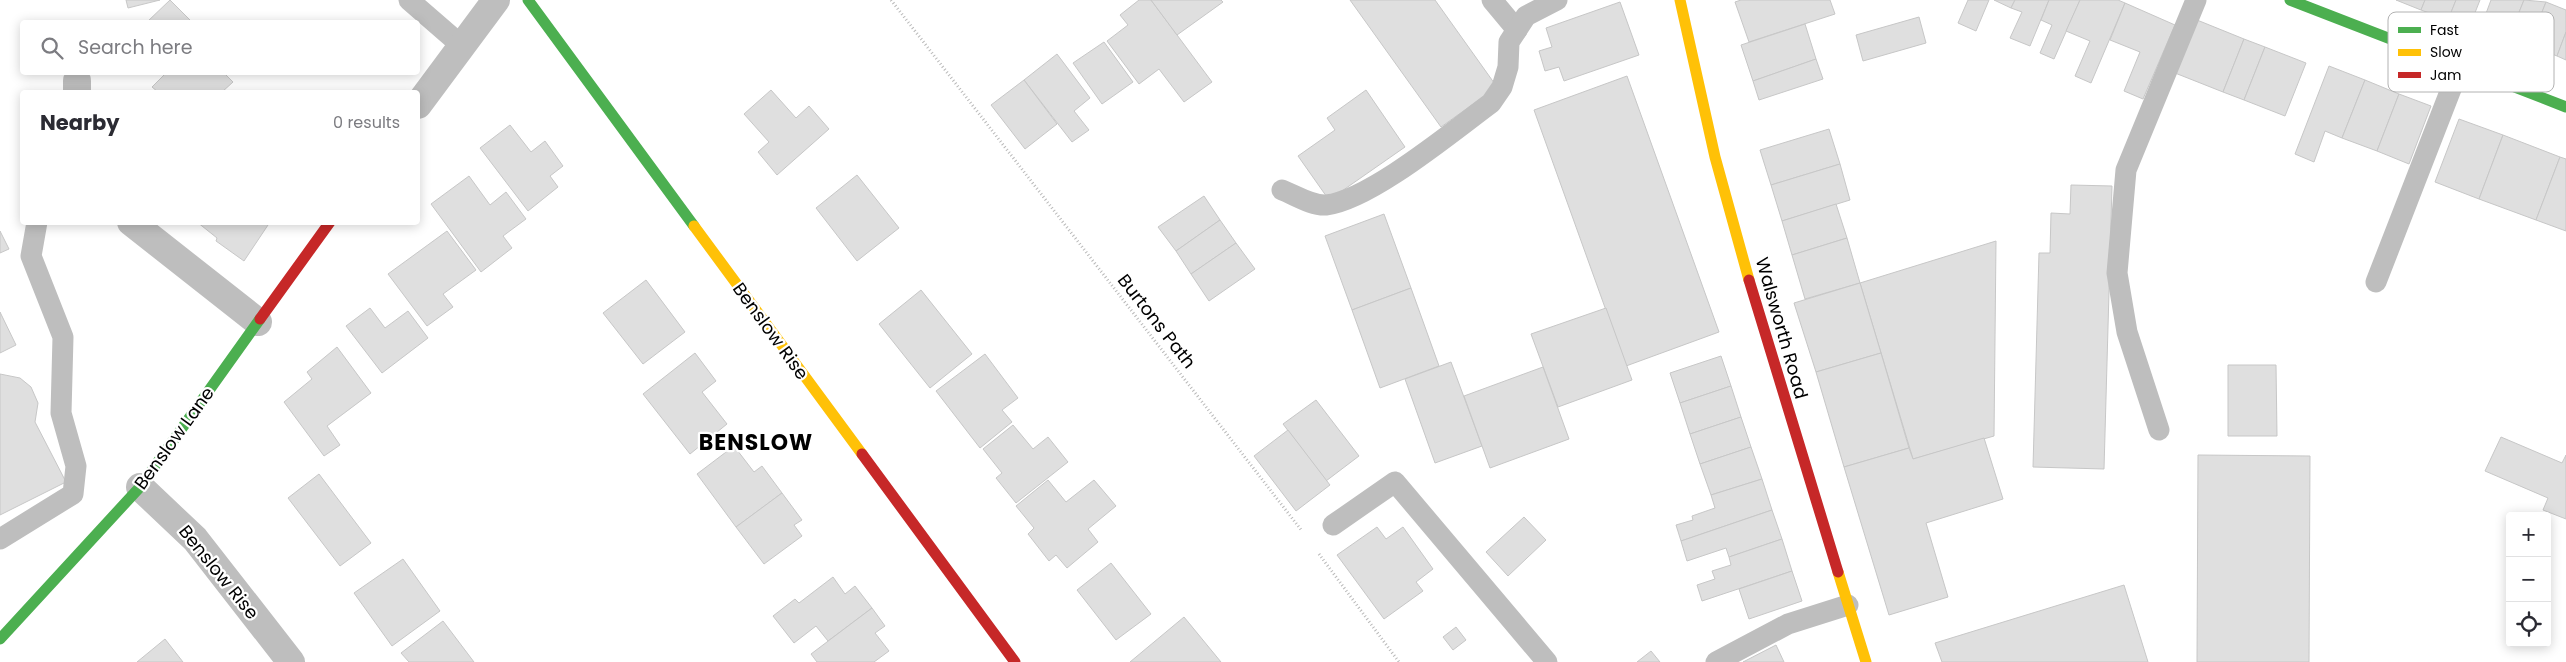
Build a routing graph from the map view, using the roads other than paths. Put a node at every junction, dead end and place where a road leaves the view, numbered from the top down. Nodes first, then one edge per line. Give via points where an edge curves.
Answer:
1 (409, 0) edge
2 (496, 0) edge
3 (528, 0) edge
4 (1492, 0) edge
5 (1556, 0) edge
6 (1680, 0) edge
7 (2196, 0) edge
8 (2298, 2) edge
9 (1517, 30) junction
10 (2388, 38) edge
11 (462, 46) junction
12 (2450, 92) edge
13 (2527, 92) edge
14 (420, 103) edge
15 (2566, 107) edge
16 (1282, 190) dead end
17 (37, 225) edge
18 (135, 225) edge
19 (328, 225) edge
20 (2376, 282) dead end
21 (258, 322) junction
22 (2159, 430) dead end
23 (140, 487) junction
24 (1333, 525) dead end
25 (0, 539) edge
26 (1848, 605) junction
27 (0, 639) edge
28 (291, 662) edge
29 (1015, 662) edge
30 (1547, 662) edge
31 (1716, 662) edge
32 (1866, 662) edge

1 - 11 lane
2 - 11 street
3 - 29 street, Benslow Rise
4 - 9 lane
5 - 9 lane via 1526,16
6 - 26 street, Walsworth Road via 1715,157 1766,342
7 - 22 lane via 2126,170 2117,273 2127,332
8 - 10 street
9 - 16 lane via 1509,42 1508,67 1502,87 1491,103 1371,189 1325,205
11 - 14 street
12 - 20 lane
13 - 15 street
17 - 25 lane via 32,256 64,337 61,413 76,466 73,494
18 - 21 street
19 - 21 street, Benslow Lane
21 - 23 street, Benslow Lane
23 - 27 street, Benslow Lane
23 - 28 street, Benslow Rise via 195,539
24 - 30 lane via 1395,482
26 - 31 lane via 1788,624
26 - 32 street, Walsworth Road

